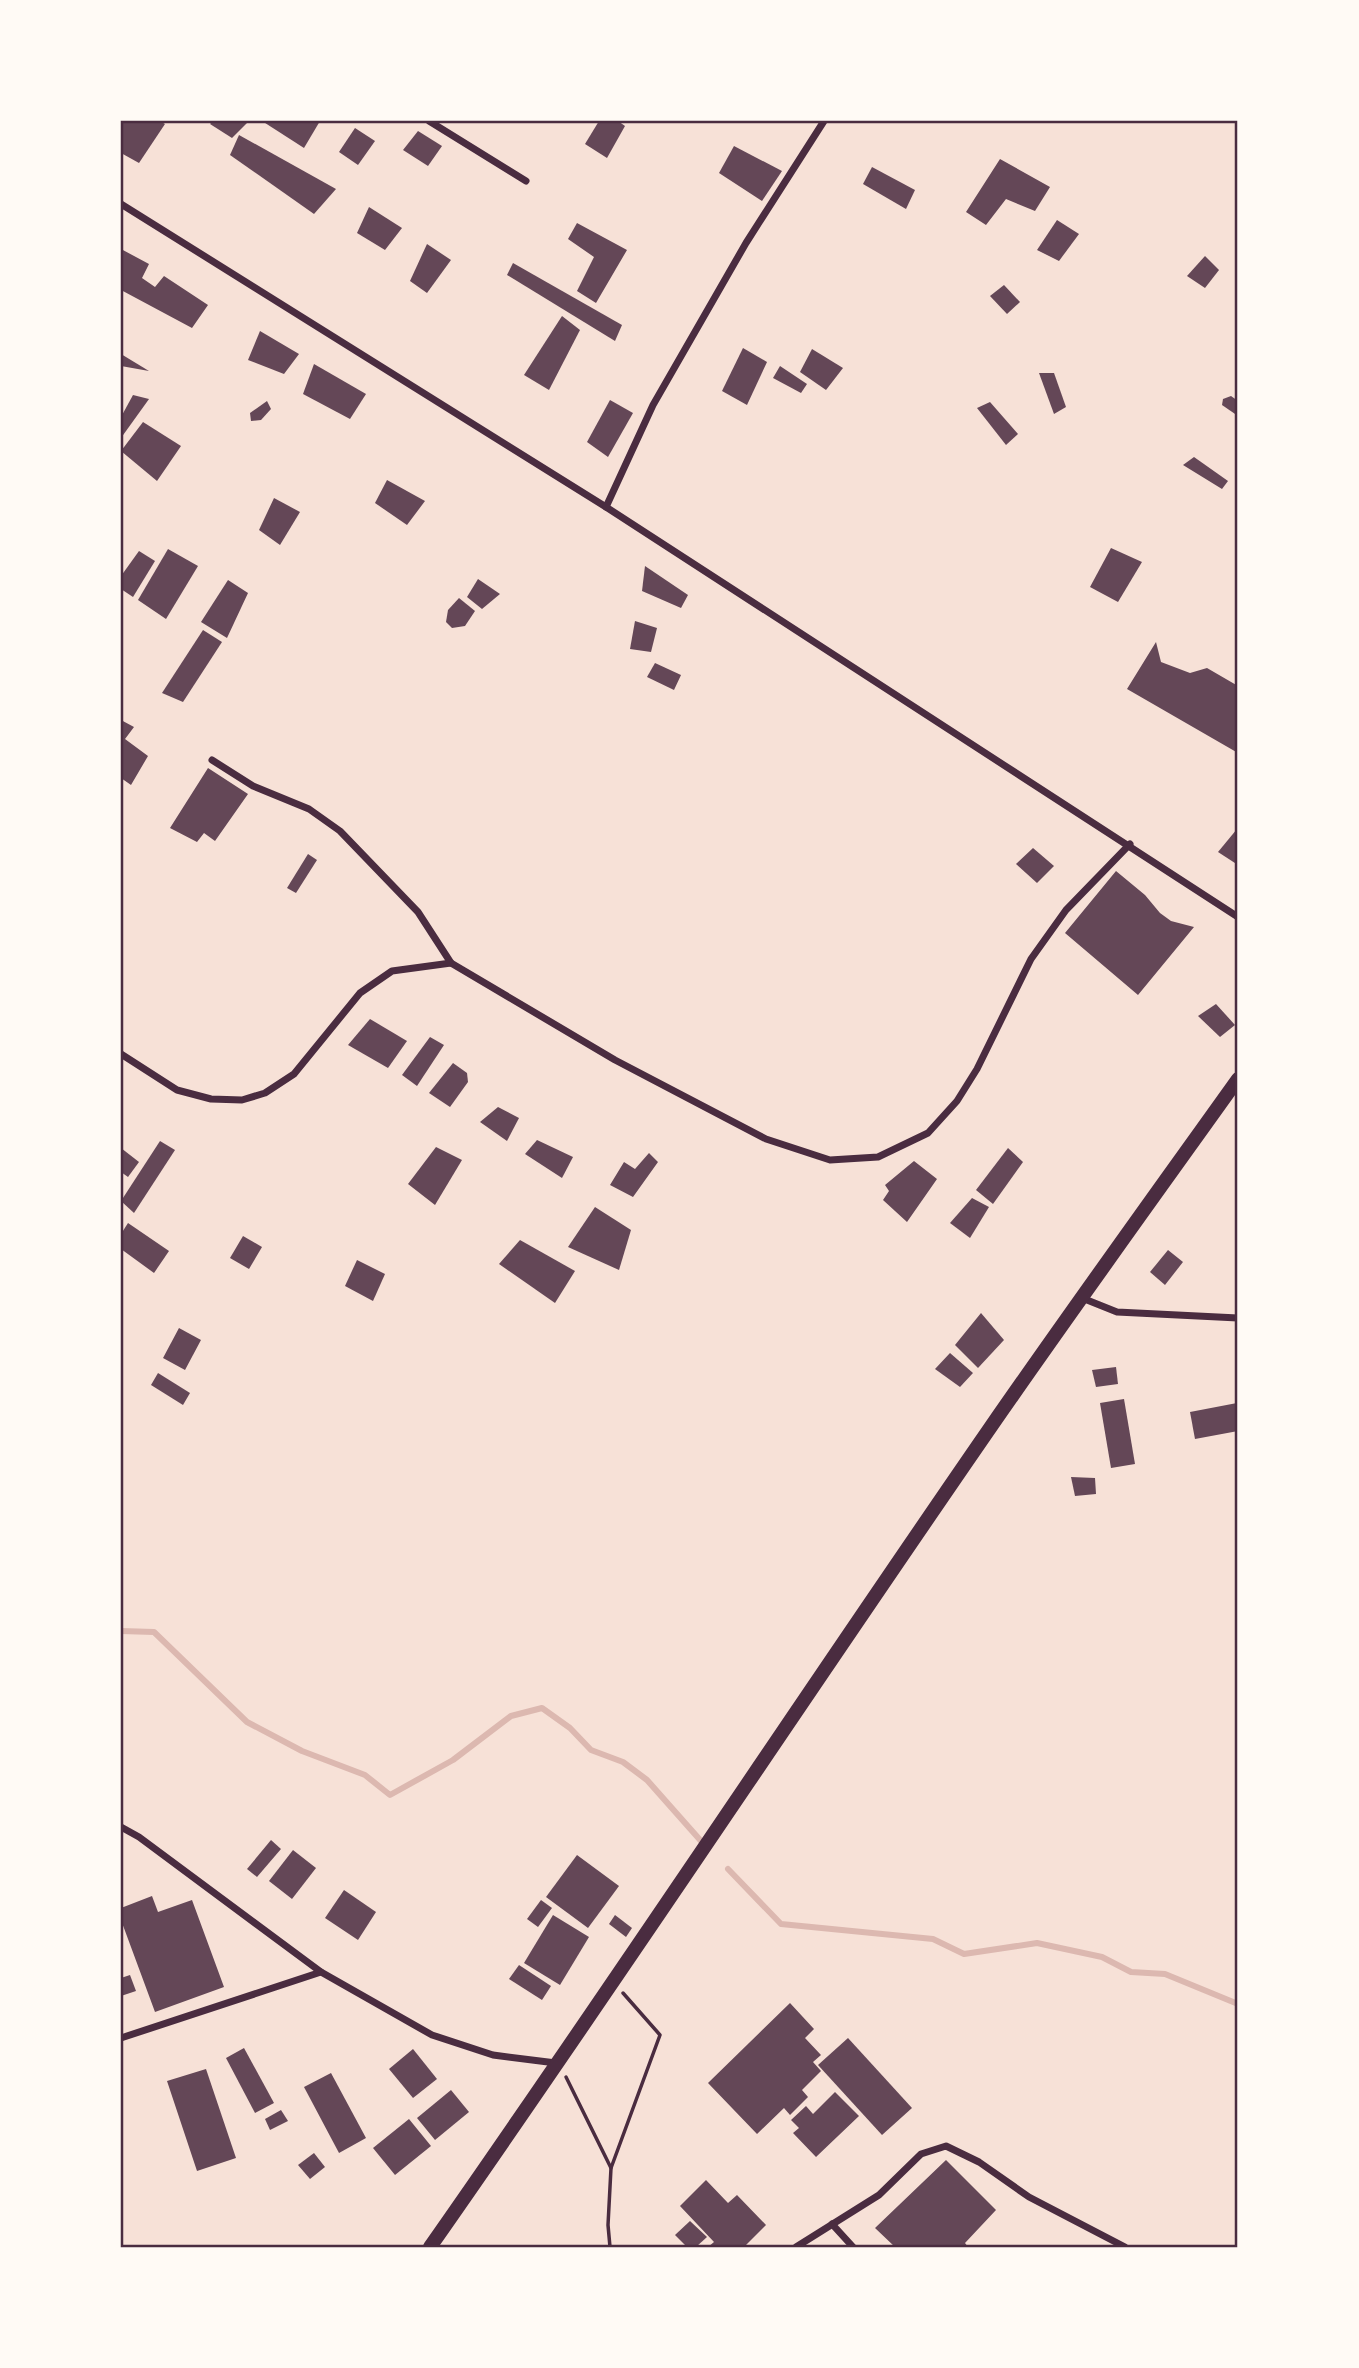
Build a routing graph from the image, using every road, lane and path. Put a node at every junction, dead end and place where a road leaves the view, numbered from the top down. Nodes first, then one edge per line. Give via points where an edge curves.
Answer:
1 (429, 121) edge
2 (824, 121) edge
3 (526, 181) dead end
4 (121, 204) edge
5 (606, 507) junction
6 (212, 760) dead end
7 (1130, 844) junction
8 (1238, 917) edge
9 (450, 962) junction
10 (121, 1054) edge
11 (1238, 1079) edge
12 (1082, 1298) junction
13 (1238, 1318) edge
14 (121, 1827) edge
15 (321, 1972) junction
16 (614, 1983) junction
17 (121, 2038) edge
18 (559, 2063) junction
19 (611, 2168) junction
20 (832, 2224) junction
21 (430, 2247) edge
22 (610, 2247) edge
23 (796, 2247) edge
24 (853, 2247) edge
25 (1125, 2247) edge

1 - 3 street
2 - 5 street via 746,243 653,405
4 - 5 street
5 - 7 street
6 - 9 street via 253,786 309,809 340,831 418,912
7 - 8 street
7 - 9 street via 1066,910 1031,959 957,1101 928,1133 878,1157 830,1160 766,1139 615,1060
9 - 10 street via 392,971 360,993 294,1074 265,1093 242,1100 211,1099 177,1090
11 - 12 main road
12 - 13 street via 1117,1312
12 - 16 main road
14 - 15 street
15 - 17 street
15 - 18 street via 432,2035 493,2055
16 - 18 main road
16 - 19 path via 660,2035
18 - 19 path
18 - 21 main road
19 - 22 path
20 - 23 street
20 - 24 street
20 - 25 street via 879,2195 921,2154 946,2146 979,2162 1029,2197

